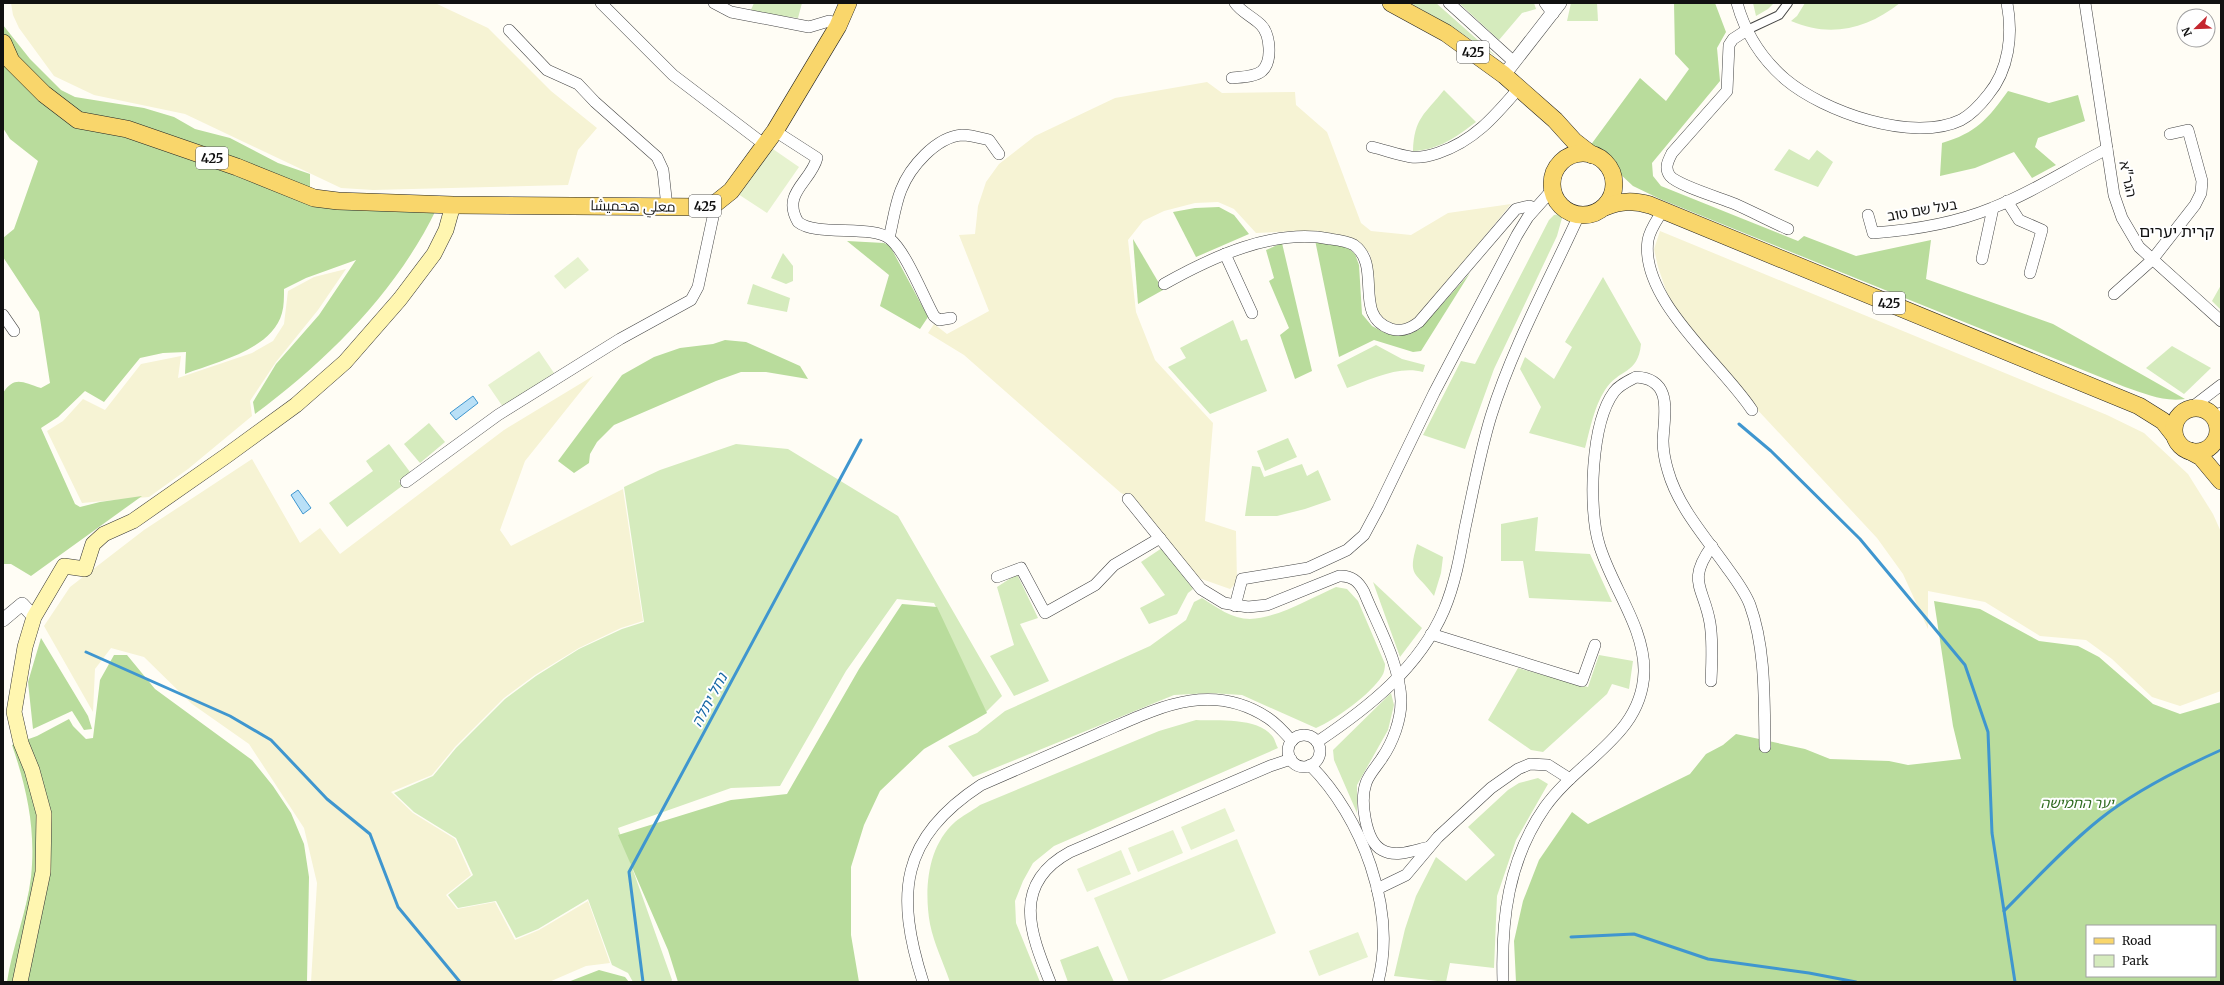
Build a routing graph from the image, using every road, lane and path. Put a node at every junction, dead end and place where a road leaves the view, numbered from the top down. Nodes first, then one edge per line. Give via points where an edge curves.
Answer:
1 (601, 3) edge
2 (714, 3) edge
3 (838, 3) edge
4 (848, 3) edge
5 (1235, 3) edge
6 (1391, 3) edge
7 (1450, 3) edge
8 (1545, 3) edge
9 (1737, 3) edge
10 (1788, 3) edge
11 (2007, 3) edge
12 (2085, 3) edge
13 (1556, 8) edge
14 (840, 23) junction
15 (509, 30) dead end
16 (1747, 30) junction
17 (3, 43) edge
18 (1508, 68) junction
19 (1232, 78) dead end
20 (1519, 88) junction
21 (1547, 113) junction
22 (775, 131) junction
23 (2170, 134) dead end
24 (765, 145) junction
25 (1372, 147) dead end
26 (2107, 148) junction
27 (999, 154) dead end
28 (1592, 155) junction
29 (1560, 164) junction
30 (1611, 172) junction
31 (1552, 190) junction
32 (2007, 201) junction
33 (716, 203) junction
34 (453, 204) junction
35 (666, 207) junction
36 (1604, 207) junction
37 (1535, 208) junction
38 (1656, 208) junction
39 (1993, 208) junction
40 (1579, 215) junction
41 (1868, 215) dead end
42 (1788, 229) dead end
43 (889, 238) junction
44 (1225, 254) junction
45 (1982, 259) dead end
46 (2152, 260) junction
47 (2030, 272) dead end
48 (1164, 284) dead end
49 (2114, 294) dead end
50 (1252, 314) dead end
51 (3, 315) edge
52 (951, 318) dead end
53 (2220, 322) edge
54 (14, 331) dead end
55 (2221, 385) edge
56 (2129, 402) junction
57 (2189, 408) junction
58 (1752, 410) dead end
59 (2218, 426) edge
60 (2174, 435) junction
61 (2190, 451) junction
62 (2221, 480) edge
63 (406, 482) dead end
64 (1128, 500) dead end
65 (1160, 538) junction
66 (1712, 546) junction
67 (997, 577) dead end
68 (1235, 606) junction
69 (34, 617) junction
70 (3, 620) edge
71 (1432, 634) junction
72 (1595, 645) dead end
73 (1399, 676) junction
74 (1711, 681) dead end
75 (1292, 741) junction
76 (1318, 742) junction
77 (1765, 747) dead end
78 (1291, 759) junction
79 (1310, 765) junction
80 (1570, 779) junction
81 (1430, 847) junction
82 (1377, 889) junction
83 (20, 982) edge
84 (923, 982) edge
85 (1050, 982) edge
86 (1378, 982) edge
87 (1503, 982) edge

1 - 24 street via 673,75
2 - 14 street via 731,12 809,27 829,21
3 - 14 main road
4 - 14 main road, معلي هحميشا / 425
5 - 19 street via 1261,25 1266,32 1269,49 1262,71
6 - 18 main road, 425
7 - 18 street
8 - 13 street
9 - 16 street
10 - 16 street via 1779,15
11 - 16 street via 2010,37 2008,54 1994,88 1969,115 1940,127 1925,129 1865,120 1809,94 1786,79 1769,62
12 - 26 street, הגר"א
13 - 18 street
14 - 22 main road, معلي هحميشا / 425
15 - 35 street via 547,70 578,84 657,157 663,170
16 - 42 street via 1733,39 1729,45 1727,91 1672,153 1667,169 1679,182
17 - 34 main road, 425 via 11,61 44,94 78,120 126,129 237,166 314,198
18 - 20 main road, 425
20 - 21 main road, 425
20 - 25 street via 1478,133 1447,150 1427,156 1411,157
21 - 28 main road, 425 via 1574,142
21 - 29 main road, 425 via 1562,142 1563,156
22 - 24 main road, معلي هحميشا / 425
22 - 43 street via 817,158 794,197 792,207 798,222 811,229 855,231
23 - 46 street via 2188,130 2202,181 2201,193 2195,205
24 - 33 main road, معلي هحميشا / 425 via 731,191
26 - 32 street, בעל שם טוב
26 - 46 street, הגר"א via 2114,195 2122,218 2139,248
27 - 43 street via 989,140 972,136 961,135 935,147 920,160 908,176 901,190
28 - 29 main road via 1575,154
28 - 30 main road, 425 via 1600,158
29 - 31 main road, 425 via 1552,180
30 - 36 main road via 1613,190
30 - 38 main road, 425 via 1627,192
31 - 37 street
31 - 40 main road via 1562,207
32 - 39 street, בעל שם טוב
32 - 47 street via 2019,220 2042,230
33 - 35 main road, معلي هحميشا / 425 via 701,207
33 - 63 street via 698,287 692,300 620,339 498,415
34 - 35 main road, معلي هحميشا / 425
34 - 69 main road via 446,230 434,254 400,299 345,362 296,406 238,448 133,521 104,534 93,544 85,569 64,566
36 - 38 main road, 425 via 1621,201 1630,201
36 - 40 main road, 425 via 1588,215
37 - 44 street via 1522,206 1516,210 1419,322 1404,330 1380,324 1371,312 1366,264 1354,245 1319,237 1296,236
37 - 68 street via 1517,235 1434,393 1364,535 1348,550 1308,568 1242,579
38 - 56 main road, 425
38 - 58 street via 1648,241 1648,257 1653,279 1673,314
39 - 41 street, בעל שם טוב via 1934,226 1872,233
39 - 45 street
40 - 71 street via 1507,372 1491,416 1453,586
43 - 52 street via 898,248 934,316 939,320
44 - 48 street via 1196,266
44 - 50 street
46 - 49 street
46 - 53 street, הגר"א
51 - 54 street
55 - 57 street
56 - 57 main road, 425 via 2158,409
56 - 60 main road, 425 via 2157,416
57 - 59 main road, 425 via 2205,409 2215,418
57 - 60 main road via 2176,420
59 - 61 main road via 2208,449
59 - 62 main road, 425 via 2214,457
60 - 61 main road, 425 via 2177,442
61 - 62 main road, 425 via 2201,457
64 - 65 street
65 - 67 street via 1114,566 1095,585 1045,613 1021,568
65 - 68 street via 1201,589 1216,599
66 - 74 street via 1699,565 1698,582 1712,636
66 - 77 street via 1750,605 1763,675
66 - 80 street via 1684,508 1668,473 1663,453 1665,400 1660,389 1652,380 1646,378 1636,377 1627,381 1615,390 1601,420 1594,462 1593,496 1598,542 1641,648 1644,666 1643,685 1636,707 1623,730
68 - 73 street via 1267,605 1336,577 1349,577 1359,584 1364,592
69 - 70 street via 22,604
69 - 83 main road via 25,647 14,712 20,743 41,800 44,829 42,872
71 - 72 street via 1582,681
71 - 73 street
73 - 76 street via 1362,710
73 - 81 street via 1399,721 1383,757 1366,782 1363,806 1366,824 1374,842 1381,850 1406,853
75 - 76 street via 1298,736 1306,735
75 - 78 street via 1289,749
75 - 84 street via 1268,718 1240,705 1209,699 1186,700 1157,709 981,785 942,814 919,847 909,883 909,921 916,961
76 - 79 street via 1320,754
78 - 79 street via 1301,766
78 - 85 street via 1070,852 1050,865 1037,882 1030,913 1033,936
79 - 82 street via 1339,801 1354,828
80 - 81 street via 1548,765 1530,764 1518,768 1491,788
80 - 87 street via 1532,826 1514,868 1502,936
81 - 82 street via 1406,875
82 - 86 street via 1382,911 1384,941

